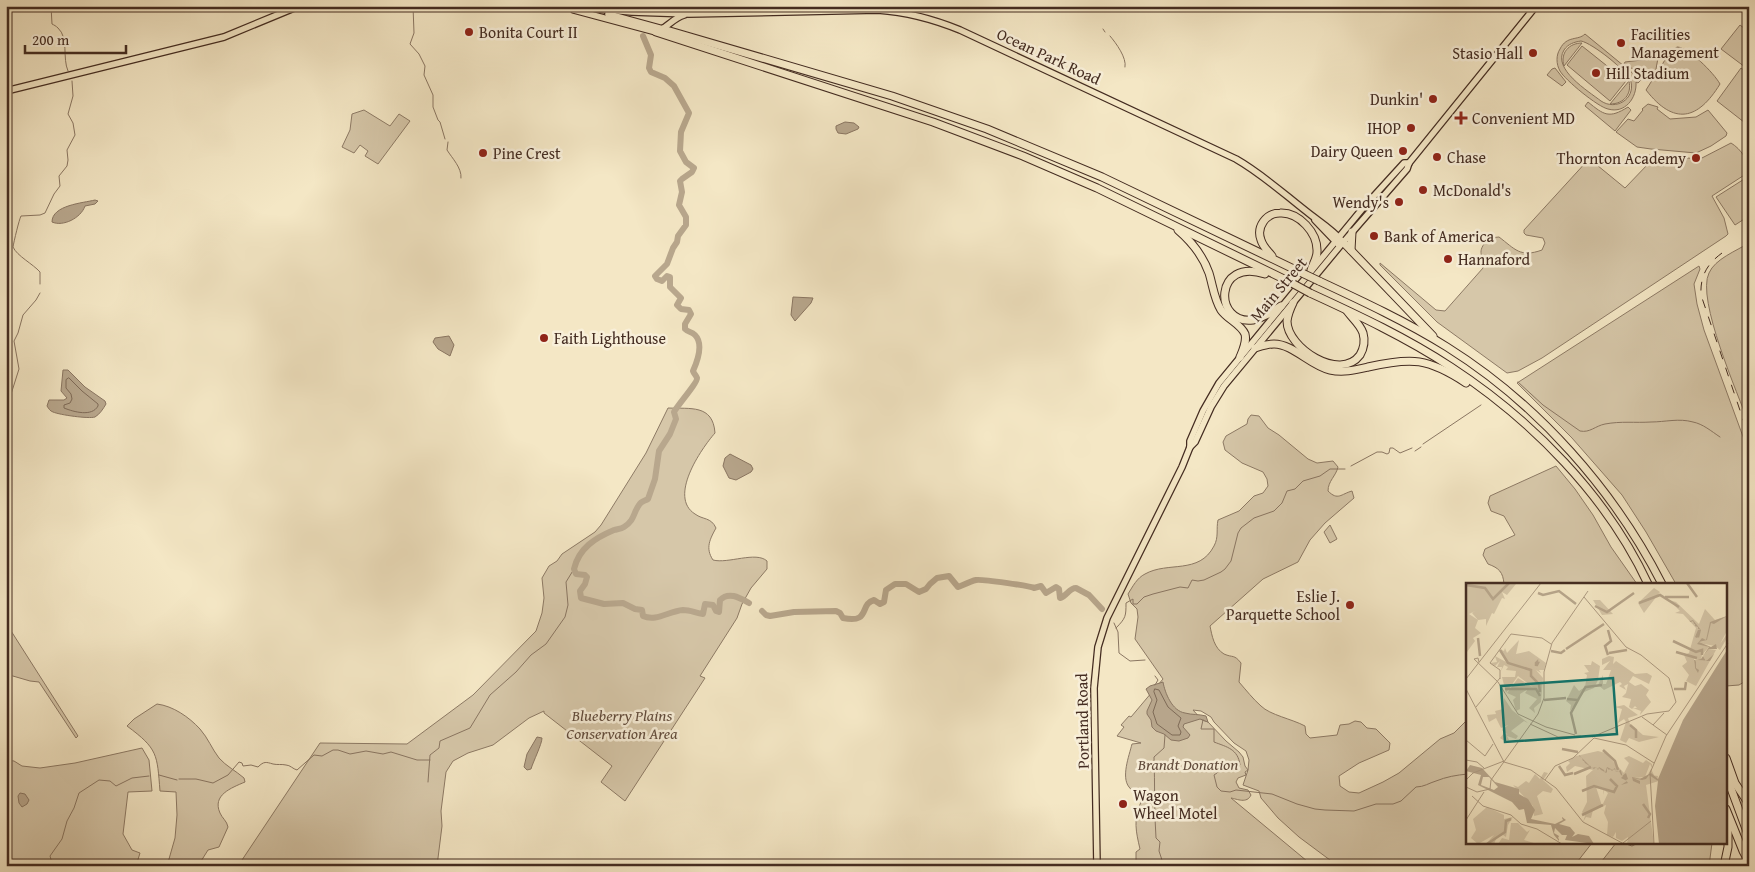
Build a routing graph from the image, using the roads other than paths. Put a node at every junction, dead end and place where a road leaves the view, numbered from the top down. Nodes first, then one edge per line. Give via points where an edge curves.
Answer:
1 (299, 6) edge
2 (1536, 6) edge
3 (565, 7) edge
4 (584, 8) junction
5 (667, 14) junction
6 (689, 14) junction
7 (670, 22) junction
8 (659, 30) junction
9 (6, 91) edge
10 (1408, 163) junction
11 (1168, 222) junction
12 (1352, 232) junction
13 (1339, 242) junction
14 (1352, 250) junction
15 (1278, 261) junction
16 (1311, 270) junction
17 (1288, 282) junction
18 (1293, 303) junction
19 (1281, 306) junction
20 (1345, 309) junction
21 (1440, 343) junction
22 (1256, 348) junction
23 (1240, 356) junction
24 (1508, 410) junction
25 (1190, 447) junction
26 (1125, 582) joint
27 (1647, 583) edge
28 (1661, 583) edge
29 (1728, 764) edge
30 (1728, 780) edge
31 (1749, 804) edge
32 (1728, 814) edge
33 (1728, 829) edge
34 (1749, 837) edge
35 (1728, 843) edge
36 (1728, 844) edge
37 (1749, 862) edge
38 (1097, 866) edge
39 (1724, 866) edge

1 - 9 main road via 224,37
2 - 10 main road, Main Street
3 - 4 main road, Ocean Park Road
3 - 8 main road, Ocean Park Road
4 - 5 main road, Ocean Park Road
4 - 8 main road
5 - 6 main road, Ocean Park Road
5 - 7 main road
6 - 7 main road, Ocean Park Road
6 - 13 main road, Ocean Park Road via 878,10 931,19 1226,154 1266,178
7 - 8 main road, Ocean Park Road
8 - 11 highway via 977,138 1057,170
8 - 15 highway via 892,96 988,129 1095,173
10 - 12 main road, Main Street via 1407,169
10 - 13 main road, Main Street via 1404,163 1390,178
11 - 17 highway
11 - 23 highway via 1200,253 1219,306 1244,332 1246,342
12 - 13 main road, Main Street
12 - 14 highway
13 - 14 highway
13 - 16 main road, Main Street
13 - 18 main road, Main Street
14 - 21 highway
15 - 16 highway via 1262,244 1260,231 1268,217 1289,214 1300,220 1314,236 1317,252
15 - 21 highway, bridge
16 - 19 main road, Main Street
17 - 19 highway via 1260,272 1246,271 1234,276 1225,290 1227,307 1240,318 1256,319
17 - 20 highway, bridge
18 - 20 highway via 1288,321 1292,336 1313,356 1335,365 1345,365 1354,360 1364,344 1362,330
18 - 22 main road, Main Street
19 - 23 main road, Main Street
20 - 24 highway via 1438,359
21 - 28 highway via 1493,379 1567,448 1623,518
22 - 24 highway via 1268,344 1282,345 1320,367 1340,372 1399,361 1424,362 1450,373
22 - 25 main road, Main Street via 1217,395
23 - 25 main road, Main Street via 1209,397
24 - 27 highway via 1549,447 1592,496
25 - 26 main road, Main Street
26 - 38 main road, Portland Road via 1104,625 1095,658
29 - 31 highway via 1735,783
30 - 34 highway
32 - 37 highway
33 - 35 highway
36 - 39 highway

